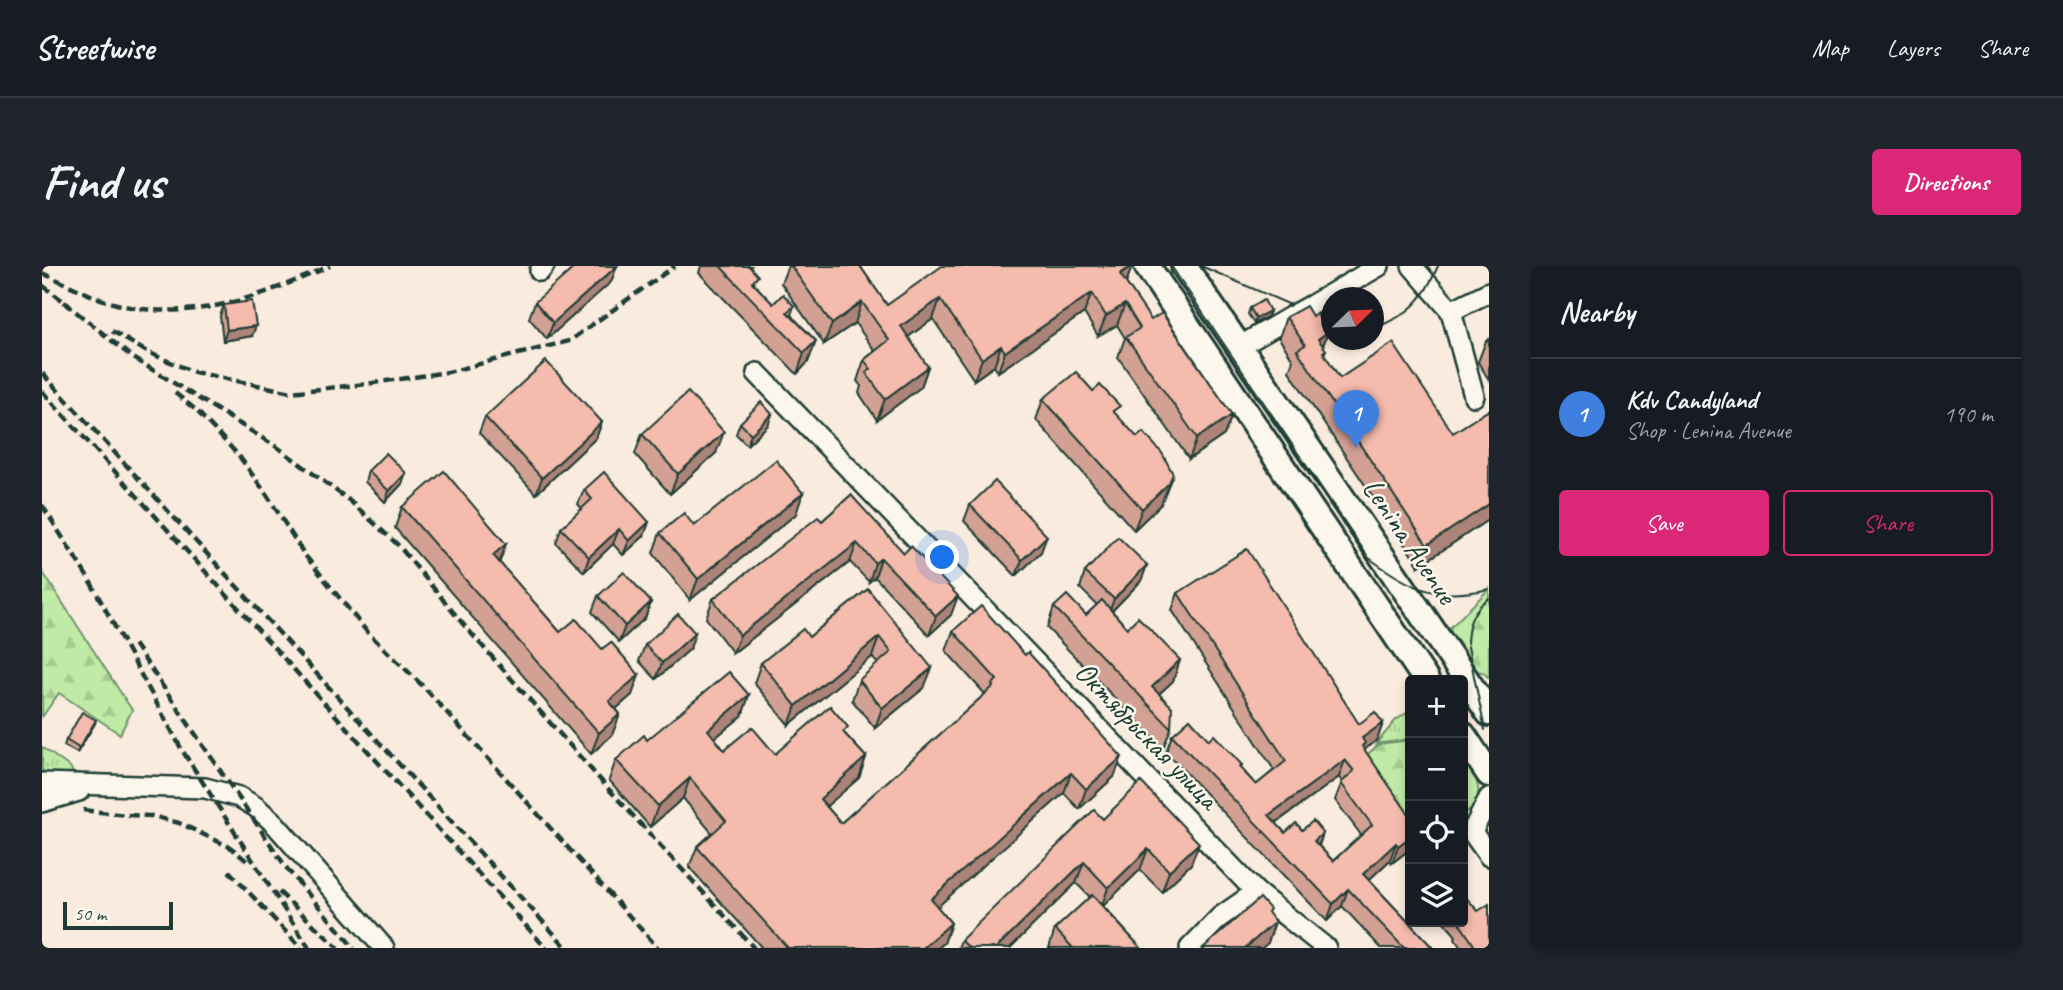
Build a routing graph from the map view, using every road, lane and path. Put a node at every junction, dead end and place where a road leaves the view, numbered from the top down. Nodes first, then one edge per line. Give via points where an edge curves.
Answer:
1 (1147, 266) edge
2 (1184, 266) edge
3 (1379, 266) edge
4 (1412, 266) edge
5 (1489, 292) edge
6 (1451, 311) junction
7 (1239, 347) junction
8 (757, 373) dead end
9 (1474, 396) dead end
10 (1423, 675) edge
11 (1485, 699) edge
12 (1465, 738) edge
13 (1489, 774) edge
14 (42, 783) edge
15 (100, 786) junction
16 (1489, 798) edge
17 (42, 802) edge
18 (1489, 856) edge
19 (1256, 892) junction
20 (384, 948) edge
21 (1190, 948) edge
22 (1326, 948) edge

1 - 10 main road
2 - 7 main road, Lenina Avenue
3 - 7 street, bridge
4 - 6 street
5 - 6 street
6 - 9 street
7 - 11 main road, Lenina Avenue
8 - 19 street, Октябрьская улица
12 - 13 main road
14 - 15 street
15 - 17 street
15 - 20 street via 205,788 239,797 274,823
16 - 18 street via 1472,832
19 - 21 street via 1220,917
19 - 22 street, Октябрьская улица

